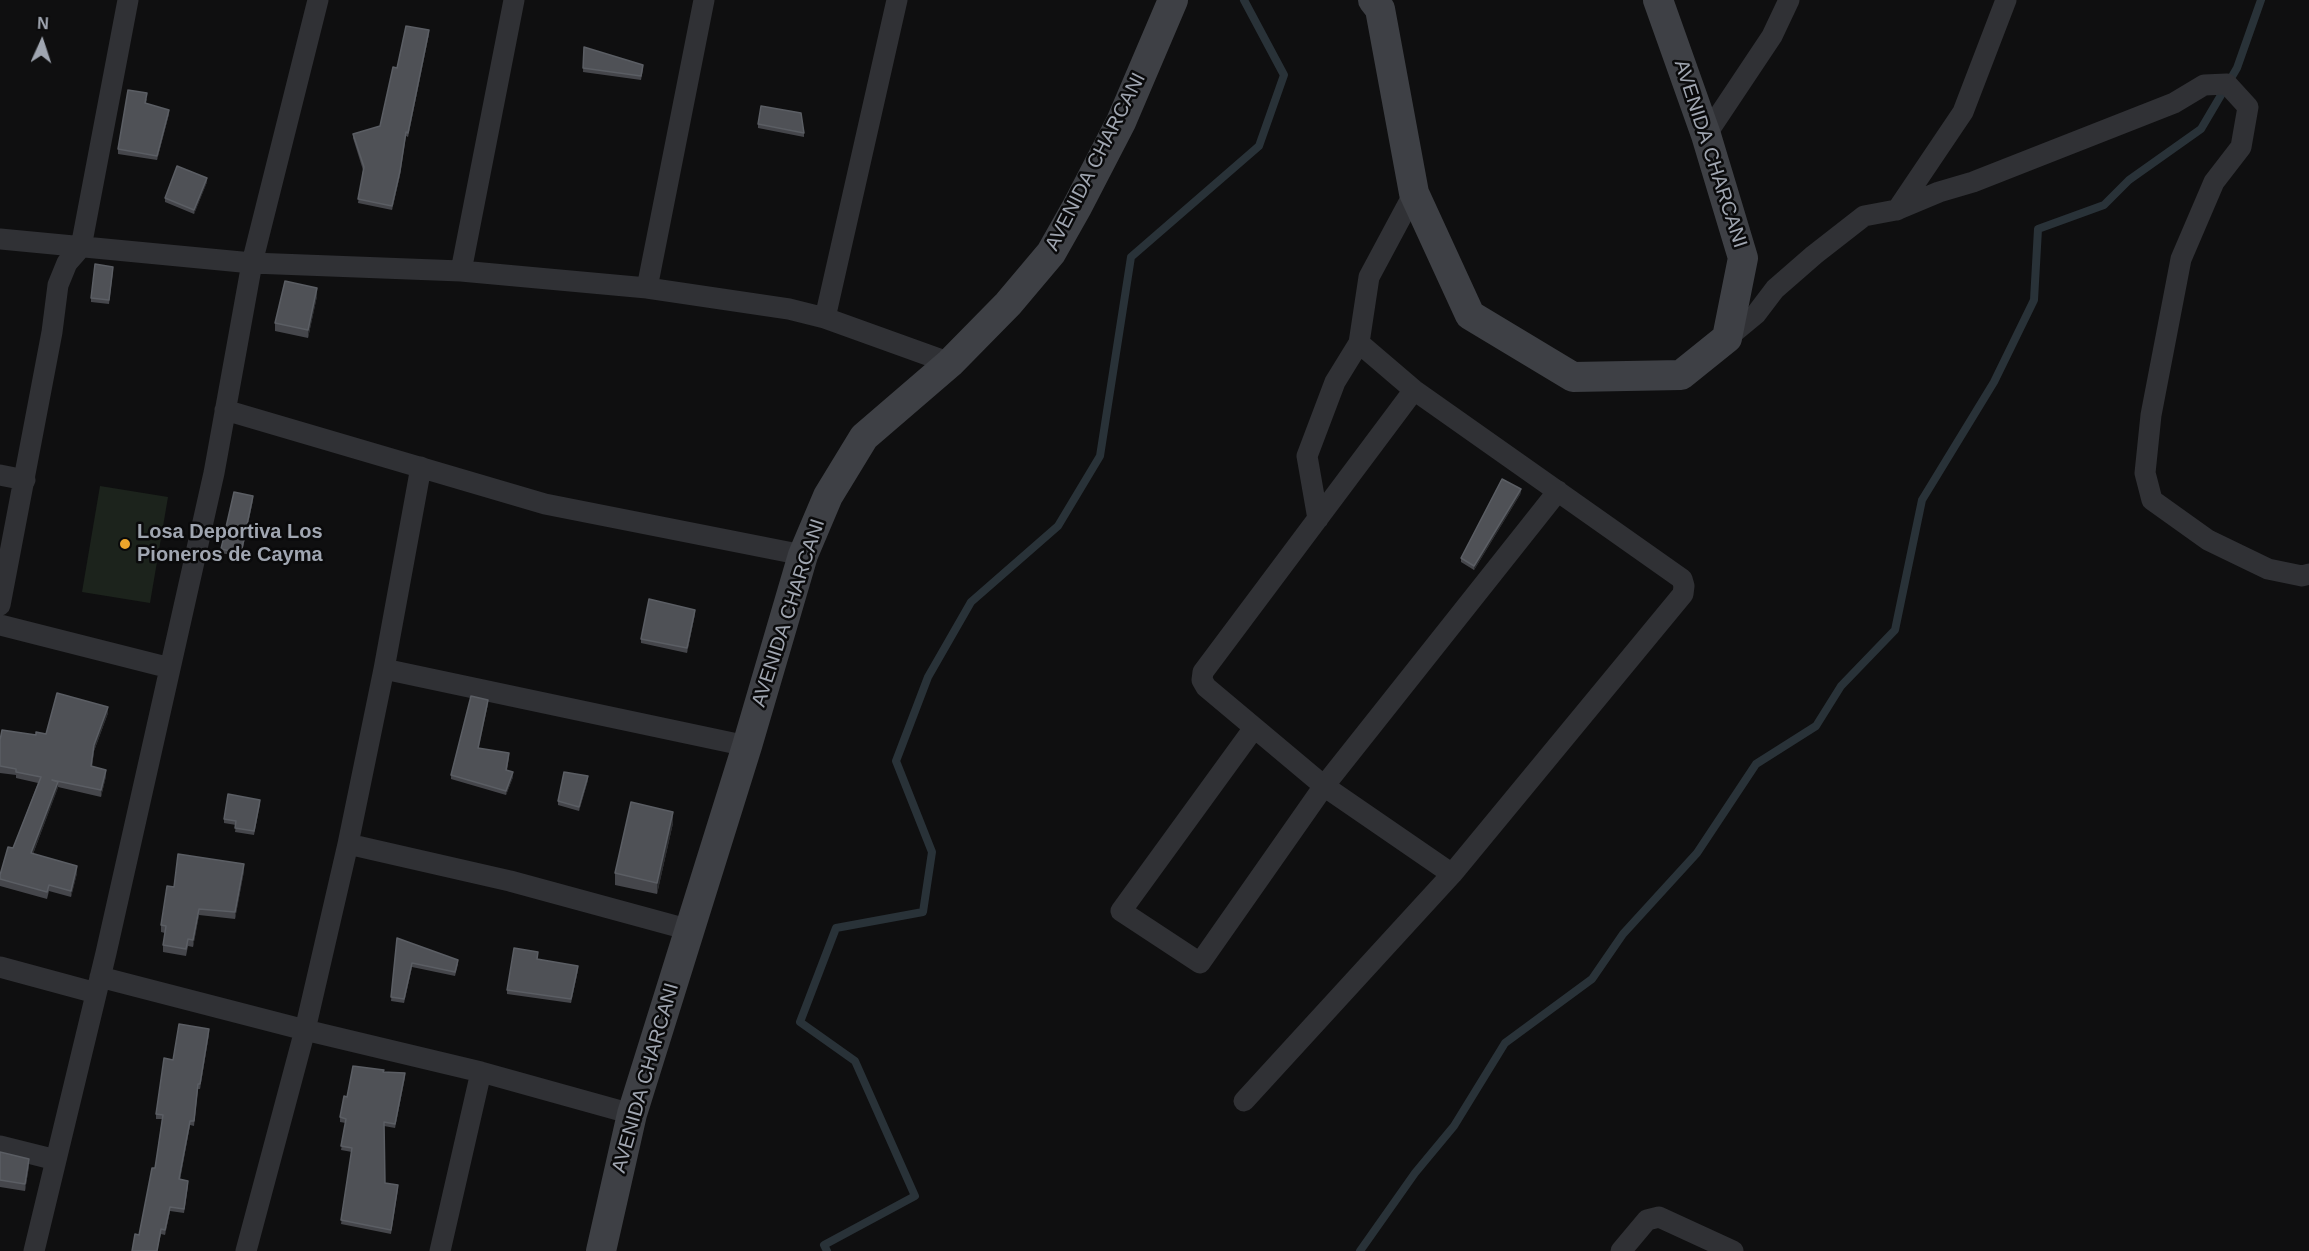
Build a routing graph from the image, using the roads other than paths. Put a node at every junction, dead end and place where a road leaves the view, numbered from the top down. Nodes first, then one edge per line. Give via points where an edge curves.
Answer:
1 (128, 0) edge
2 (318, 0) edge
3 (514, 0) edge
4 (704, 0) edge
5 (897, 0) edge
6 (1173, 0) edge
7 (1373, 0) edge
8 (1658, 0) edge
9 (1789, 0) edge
10 (2006, 0) edge
11 (1706, 135) junction
12 (1414, 193) junction
13 (1896, 210) junction
14 (0, 239) edge
15 (81, 247) junction
16 (252, 263) junction
17 (461, 271) junction
18 (647, 288) junction
19 (825, 318) junction
20 (1727, 338) junction
21 (1359, 343) junction
22 (950, 363) junction
23 (1414, 390) junction
24 (225, 410) junction
25 (421, 467) junction
26 (0, 475) edge
27 (25, 480) junction
28 (1558, 491) junction
29 (1318, 519) junction
30 (803, 555) junction
31 (2309, 574) edge
32 (0, 605) edge
33 (0, 625) edge
34 (170, 668) junction
35 (384, 669) junction
36 (1254, 728) junction
37 (747, 746) junction
38 (1324, 786) junction
39 (348, 844) junction
40 (1452, 874) junction
41 (690, 930) junction
42 (0, 967) edge
43 (98, 985) junction
44 (305, 1030) junction
45 (481, 1072) junction
46 (1244, 1101) dead end
47 (632, 1114) junction
48 (0, 1146) edge
49 (56, 1160) junction
50 (34, 1251) edge
51 (246, 1251) edge
52 (440, 1251) edge
53 (601, 1251) edge
54 (1621, 1251) edge
55 (1733, 1251) edge

1 - 15 street
2 - 16 street
3 - 17 street
4 - 18 street
5 - 19 street
6 - 22 main road, AVENIDA CHARCANI via 1121,122 1051,254
7 - 12 main road via 1380,9
8 - 11 main road, AVENIDA CHARCANI
9 - 11 street via 1772,36
10 - 13 street via 1962,112
11 - 20 main road, AVENIDA CHARCANI via 1743,258
12 - 20 main road via 1470,315 1573,377 1681,375
12 - 21 street via 1369,278
13 - 20 street via 1864,216 1775,289 1756,314
13 - 31 street via 2174,103 2204,86 2227,84 2248,107 2241,147 2214,182 2181,259 2151,415 2145,473 2152,500 2208,540 2268,569
14 - 15 street
15 - 16 street
15 - 27 street via 67,264 58,285
16 - 17 street
16 - 24 street
17 - 18 street
18 - 19 street
19 - 22 street
21 - 23 street
21 - 29 street via 1335,382 1307,456
22 - 30 main road, AVENIDA CHARCANI via 864,437 828,496
23 - 28 street
23 - 29 street
24 - 25 street
24 - 34 street
25 - 30 street via 545,504
25 - 35 street
26 - 27 street
27 - 32 street
28 - 38 street
28 - 40 street via 1682,579 1683,594
29 - 36 street via 1203,672 1206,687
30 - 37 main road, AVENIDA CHARCANI
33 - 34 street
34 - 43 street
35 - 37 street
35 - 39 street
36 - 38 street
36 - 38 street via 1121,911 1200,963
37 - 41 main road, AVENIDA CHARCANI
38 - 40 street
39 - 41 street via 510,881
39 - 44 street
40 - 46 street
41 - 47 main road, AVENIDA CHARCANI
42 - 43 street
43 - 44 street
43 - 49 street
44 - 45 street
44 - 51 street
45 - 47 street
45 - 52 street
47 - 53 main road, AVENIDA CHARCANI
48 - 49 street
49 - 50 street
54 - 55 street via 1647,1220 1659,1217

